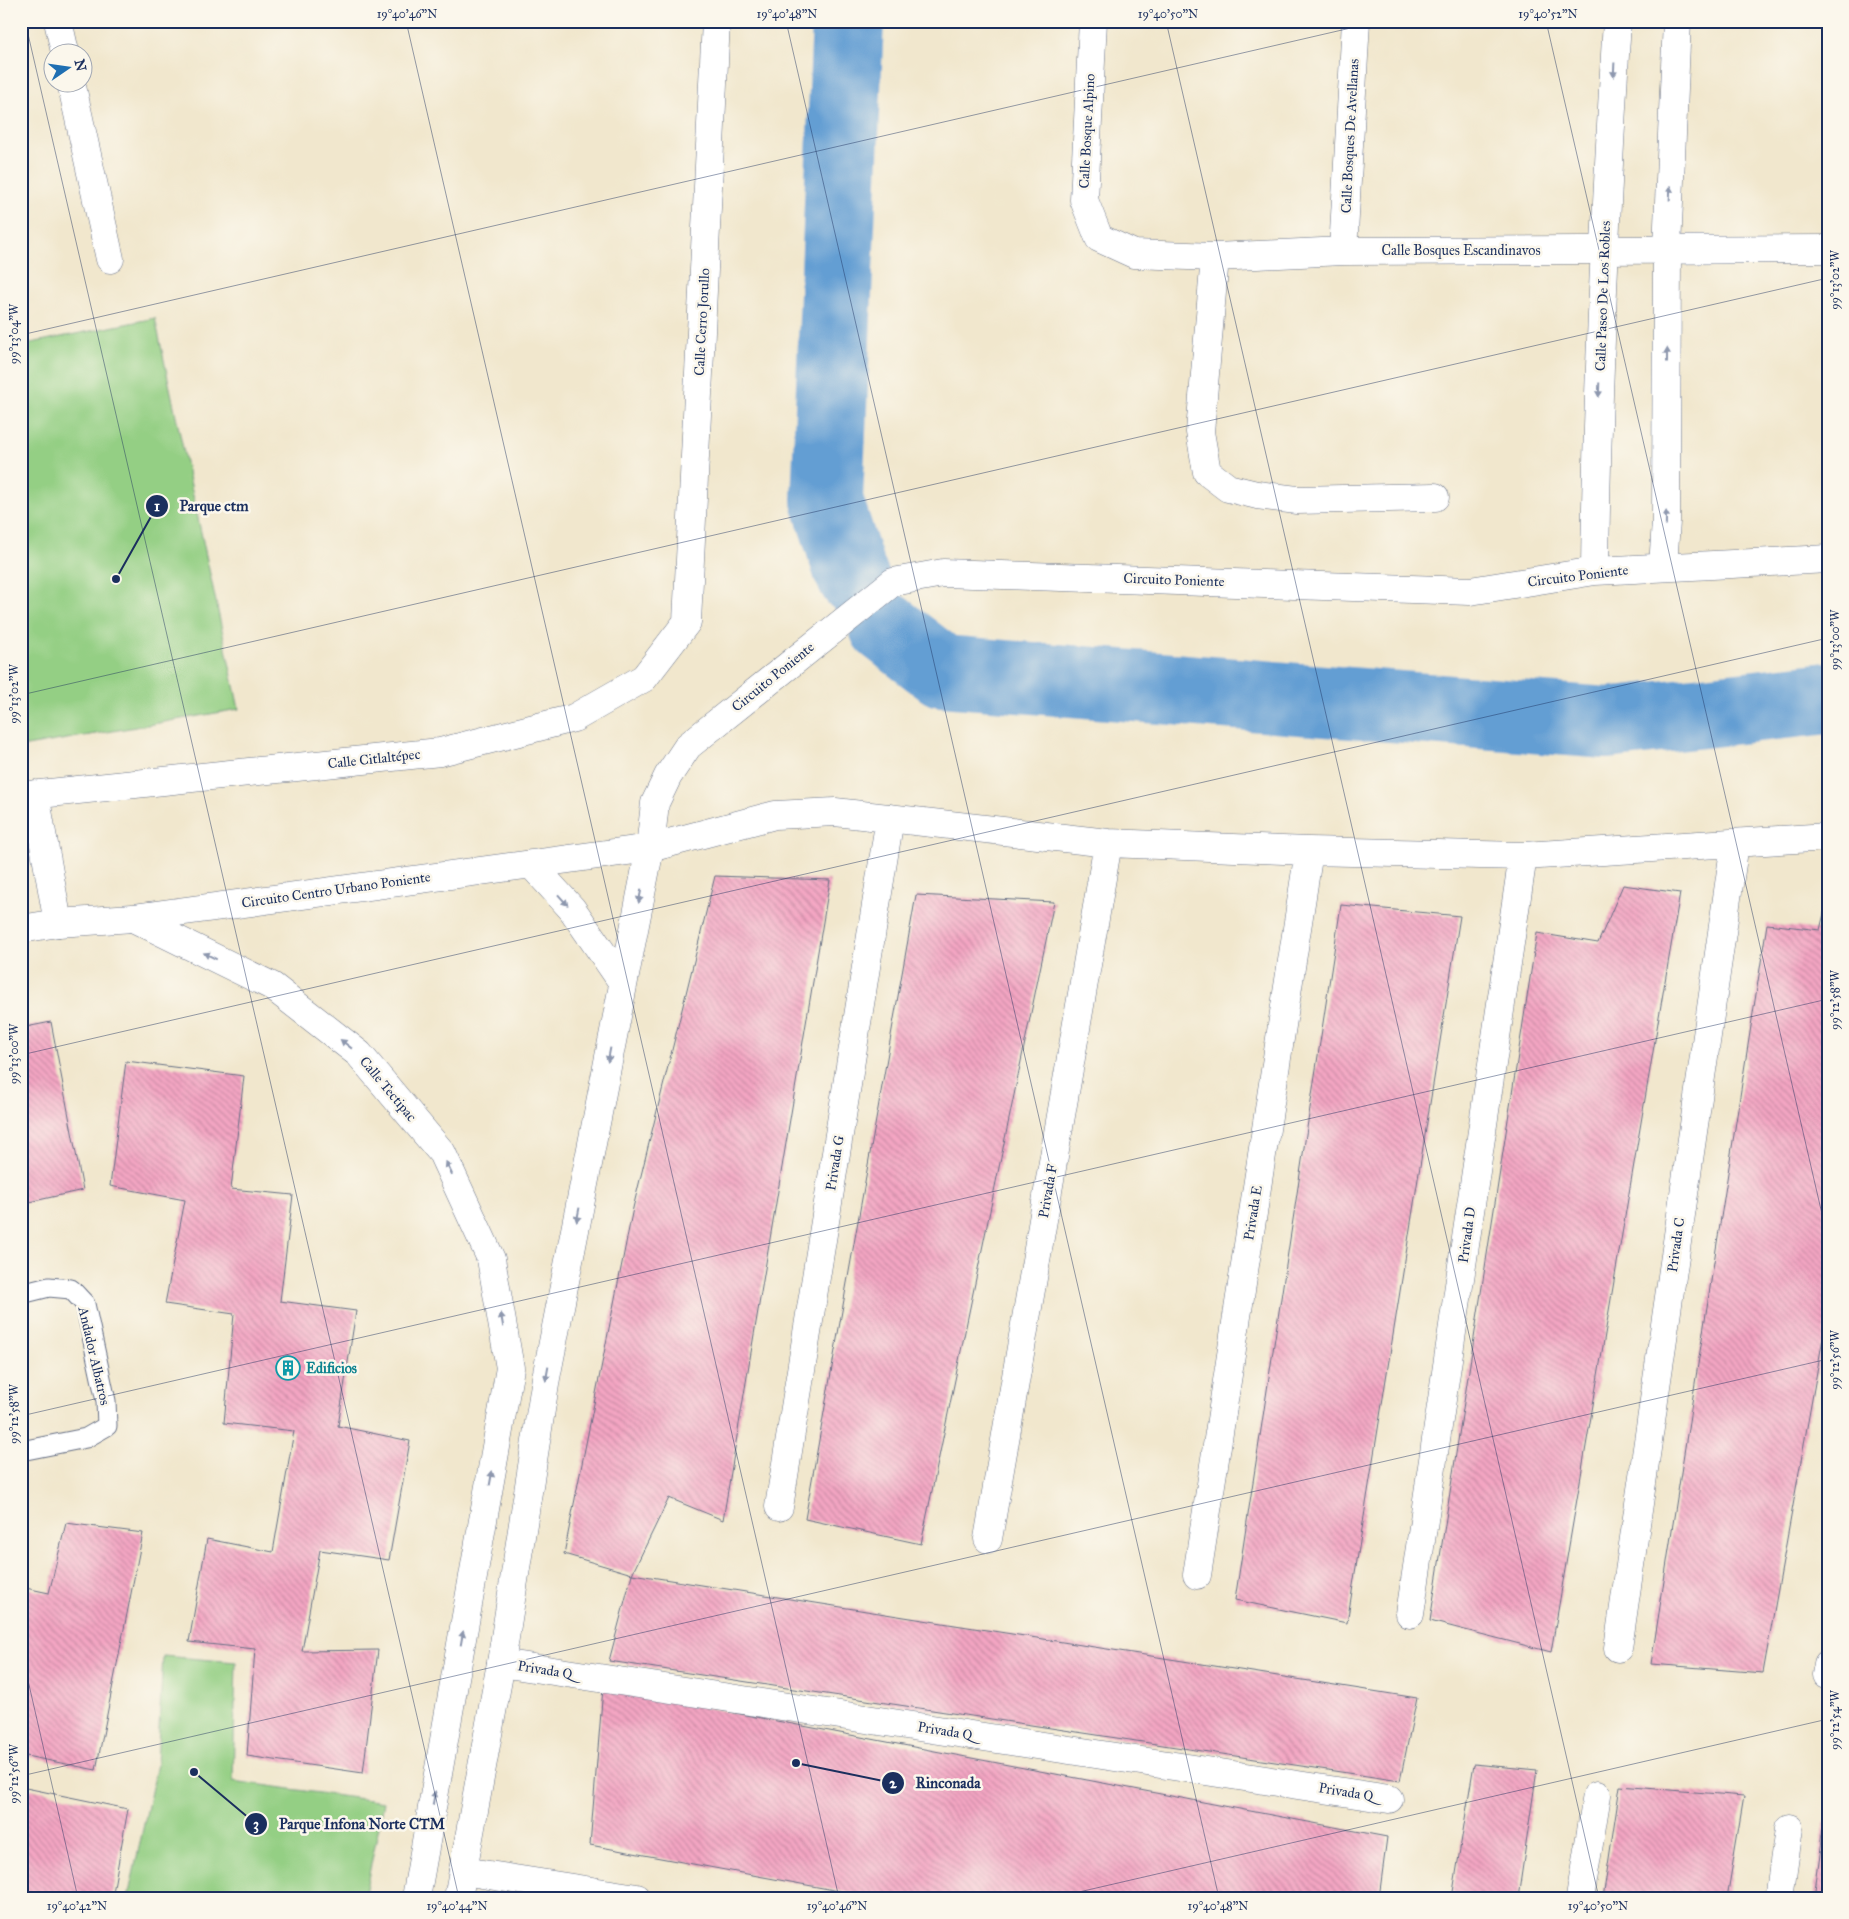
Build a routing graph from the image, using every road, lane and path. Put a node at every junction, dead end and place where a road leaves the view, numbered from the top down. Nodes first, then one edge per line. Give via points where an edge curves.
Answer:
1 (58, 21) edge
2 (716, 21) edge
3 (1093, 21) edge
4 (1356, 21) edge
5 (1617, 21) edge
6 (1677, 21) edge
7 (63, 42) edge
8 (73, 92) edge
9 (1099, 238) joint
10 (1667, 248) junction
11 (1604, 249) junction
12 (1828, 249) edge
13 (1343, 251) junction
14 (1215, 257) junction
15 (110, 259) dead end
16 (1435, 497) dead end
17 (1828, 559) edge
18 (1663, 567) junction
19 (1595, 571) junction
20 (687, 622) joint
21 (28, 795) edge
22 (890, 818) junction
23 (1828, 837) edge
24 (1734, 842) junction
25 (1108, 843) junction
26 (650, 848) junction
27 (1309, 851) junction
28 (1523, 856) junction
29 (531, 864) junction
30 (133, 918) junction
31 (58, 923) junction
32 (21, 929) edge
33 (623, 983) junction
34 (21, 1294) edge
35 (21, 1451) edge
36 (779, 1507) dead end
37 (988, 1539) dead end
38 (1197, 1576) dead end
39 (1410, 1614) dead end
40 (1618, 1648) dead end
41 (501, 1664) junction
42 (1597, 1796) dead end
43 (1389, 1799) dead end
44 (1789, 1828) dead end
45 (463, 1871) junction
46 (416, 1898) edge
47 (458, 1898) edge
48 (637, 1898) edge
49 (1580, 1898) edge
50 (1779, 1898) edge

1 - 7 street
2 - 20 street, Calle Cerro Jorullo
3 - 9 street, Calle Bosque Alpino via 1084,200
4 - 13 street, Calle Bosques De Avellanas
5 -> 11 street, Calle Paseo De Los Robles
10 -> 6 street
8 - 15 street
9 - 14 street, Calle Bosques Escandinavos via 1134,254
10 - 11 street, Calle Bosques Escandinavos
10 - 12 street, Calle Bosques Escandinavos
18 -> 10 street
11 - 13 street, Calle Bosques Escandinavos
11 -> 19 street, Calle Paseo De Los Robles
13 - 14 street, Calle Bosques Escandinavos
14 - 16 street via 1200,432 1207,472 1228,488 1298,500
17 - 18 street, Circuito Poniente
18 - 19 street, Circuito Poniente
19 - 26 street, Circuito Poniente via 1470,591 943,573 893,582 688,746 655,803
20 - 21 street, Calle Citlaltépec via 644,678 574,718 440,752
21 - 31 street
22 - 25 street, Circuito Centro Urbano Poniente
22 - 26 street, Circuito Centro Urbano Poniente via 835,812 775,815
22 - 36 street, Privada G
23 - 24 street, Circuito Centro Urbano Poniente
24 - 28 street, Circuito Centro Urbano Poniente
24 - 40 street, Privada C
25 - 27 street, Circuito Centro Urbano Poniente
25 - 37 street, Privada F
26 - 29 street, Circuito Centro Urbano Poniente
26 -> 33 street, Circuito Poniente
27 - 28 street, Circuito Centro Urbano Poniente
27 - 38 street, Privada E
28 - 39 street, Privada D
29 - 30 street, Circuito Centro Urbano Poniente
29 -> 33 street via 572,909
30 - 31 street, Circuito Centro Urbano Poniente
46 -> 30 street, Calle Tectipac via 510,1368 491,1259 442,1153 359,1054 272,986
31 - 32 street, Circuito Centro Urbano Poniente
33 -> 41 street, Circuito Poniente via 546,1378
34 - 35 lane, Andador Albatros via 50,1287 71,1290 85,1304 106,1401 107,1426 86,1438
41 - 43 street, Privada Q
41 - 45 street, Circuito Poniente
42 - 49 street
44 - 50 street
45 - 47 street, Circuito Poniente
45 - 48 street

